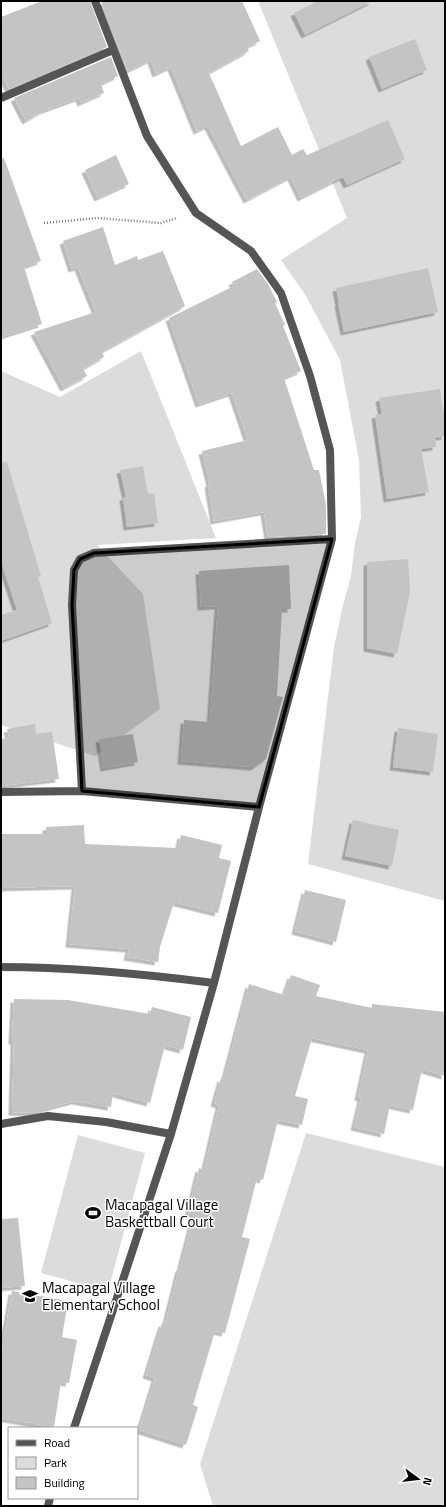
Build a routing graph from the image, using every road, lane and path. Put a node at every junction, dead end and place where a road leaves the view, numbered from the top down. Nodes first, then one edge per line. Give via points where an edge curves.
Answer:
1 (95, 1) edge
2 (113, 50) junction
3 (1, 98) edge
4 (196, 212) junction
5 (44, 223) dead end
6 (332, 539) junction
7 (82, 791) junction
8 (1, 792) edge
9 (259, 807) junction
10 (1, 966) edge
11 (214, 983) junction
12 (1, 1124) edge
13 (171, 1134) junction
14 (74, 1427) edge

1 - 2 street
2 - 3 street
2 - 4 street via 147,136
4 - 5 path via 161,223 98,218
4 - 6 street via 251,251 281,294 310,376 330,450
6 - 7 street via 94,553 80,559 74,570 72,605
6 - 9 street
7 - 8 street
7 - 9 street
9 - 11 street
10 - 11 street via 50,967
11 - 13 street
12 - 13 street via 48,1116 106,1122
13 - 14 street

